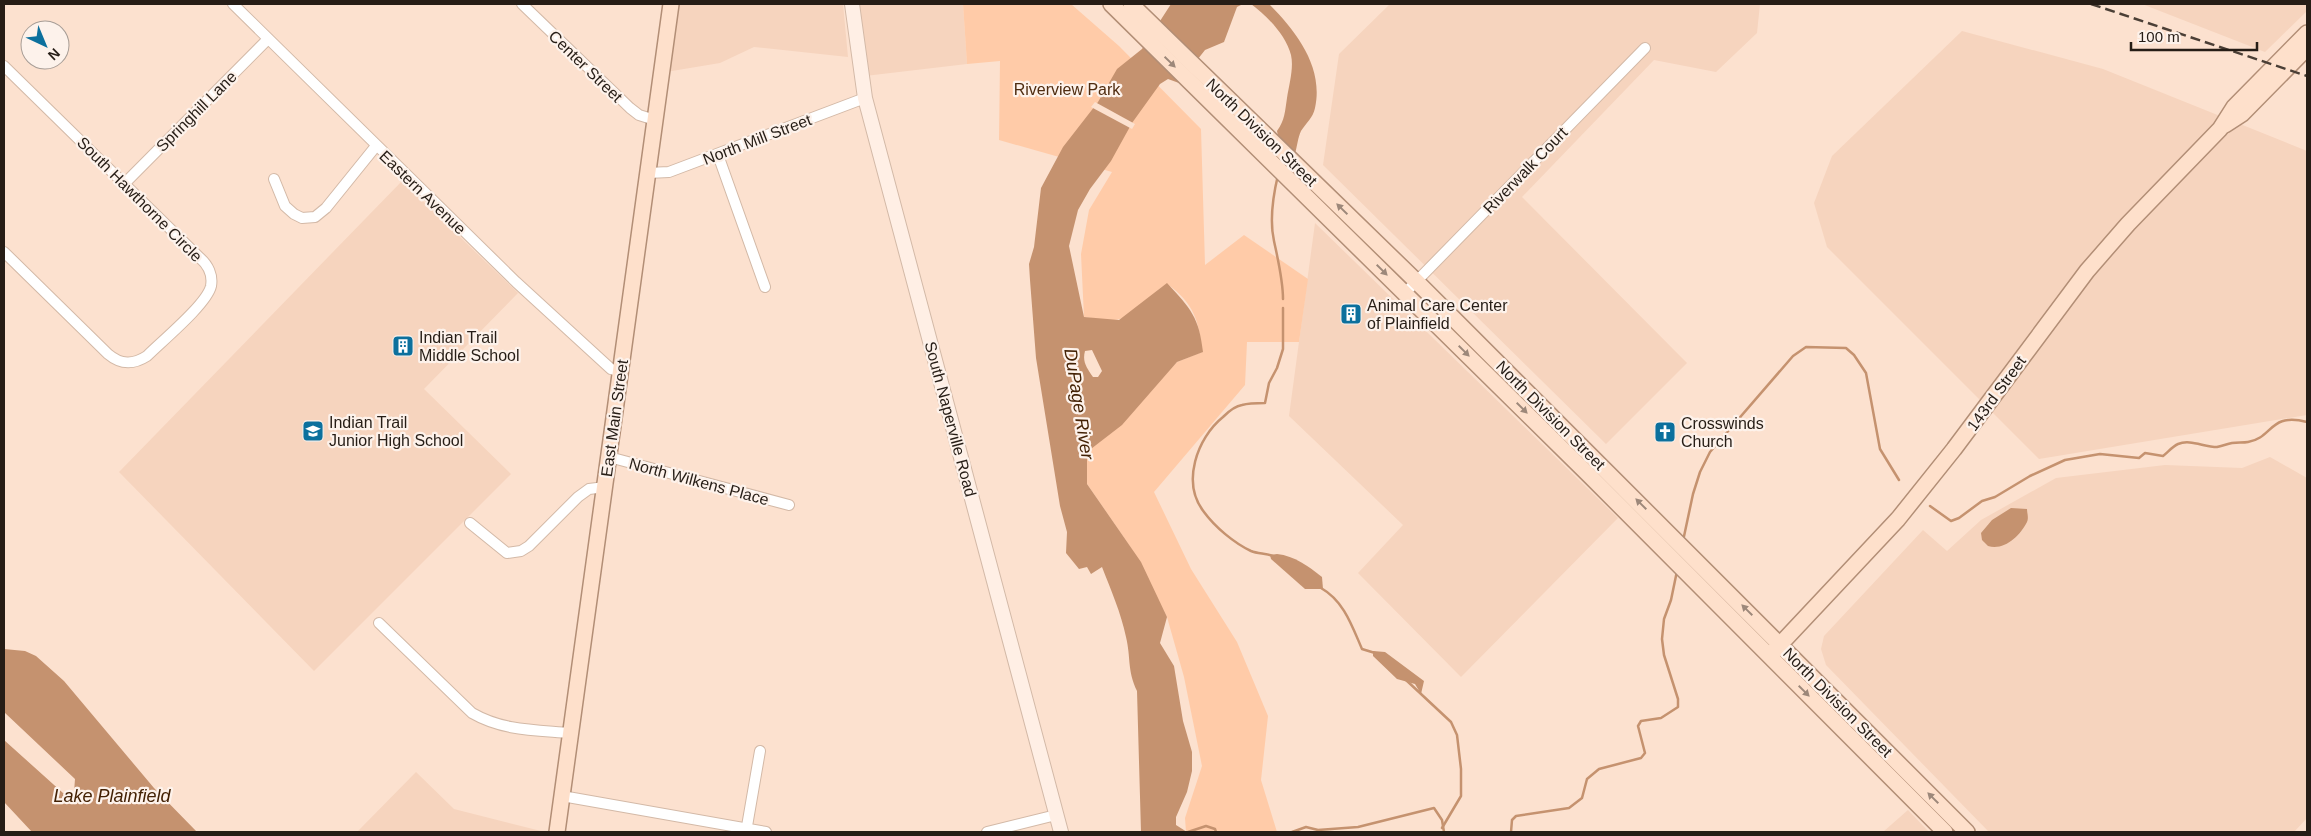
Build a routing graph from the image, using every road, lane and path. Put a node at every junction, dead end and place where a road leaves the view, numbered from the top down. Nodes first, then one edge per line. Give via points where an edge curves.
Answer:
1 (233, 4) edge
2 (522, 4) edge
3 (672, 4) edge
4 (852, 4) edge
5 (1111, 4) edge
6 (1131, 4) edge
7 (1143, 26) junction
8 (2307, 33) edge
9 (268, 39) junction
10 (1645, 48) dead end
11 (2307, 48) edge
12 (4, 66) edge
13 (1206, 87) junction
14 (865, 98) junction
15 (655, 120) junction
16 (2220, 129) junction
17 (376, 146) junction
18 (718, 155) junction
19 (648, 173) junction
20 (274, 179) dead end
21 (125, 183) junction
22 (4, 252) edge
23 (1416, 281) junction
24 (765, 287) dead end
25 (1405, 293) junction
26 (620, 371) junction
27 (609, 457) junction
28 (1601, 465) junction
29 (1590, 476) junction
30 (605, 486) junction
31 (789, 505) dead end
32 (470, 523) dead end
33 (379, 623) dead end
34 (1781, 644) junction
35 (1770, 656) junction
36 (570, 733) junction
37 (760, 751) dead end
38 (562, 796) junction
39 (1056, 815) junction
40 (747, 830) edge
41 (557, 832) edge
42 (766, 832) edge
43 (987, 832) edge
44 (1060, 832) edge
45 (1945, 832) edge
46 (1967, 832) edge

1 - 9 street, Eastern Avenue
2 - 15 street, Center Street via 630,108
3 - 15 main road, East Main Street
4 - 14 main road, South Naperville Road
5 - 7 main road, North Division Street
6 - 7 main road, North Division Street
7 - 13 main road, North Division Street
8 - 16 main road, 143rd Street via 2234,108
9 - 17 street, Eastern Avenue
9 - 21 street, Springhill Lane
10 - 23 street, Riverwalk Court
11 - 16 main road, 143rd Street via 2242,114
12 - 21 street, South Hawthorne Circle
23 -> 13 main road, North Division Street via 1272,142
13 -> 25 main road, North Division Street via 1272,162
14 - 18 street, North Mill Street
14 - 39 main road, South Naperville Road
15 - 19 main road, East Main Street
16 - 34 main road, 143rd Street via 2087,271 1898,519
17 - 20 street via 315,217 302,218 285,206
17 - 26 street, Eastern Avenue via 539,303 611,369
18 - 19 street, North Mill Street via 669,172
18 - 24 street
19 - 26 main road, East Main Street
21 - 22 street, South Hawthorne Circle via 205,263 211,278 205,298 142,359 127,363 113,358
23 - 25 street, Riverwalk Court
23 - 28 main road, North Division Street
25 -> 29 main road, North Division Street
26 - 27 main road, East Main Street
27 - 30 main road, East Main Street
27 - 31 street, North Wilkens Place
28 - 29 main road
34 -> 28 main road, North Division Street
29 - 35 main road, North Division Street
30 - 32 street via 589,489 578,497 521,552 507,553
30 - 36 main road, East Main Street
33 - 36 street via 472,713 504,727
34 - 35 main road, 143rd Street
46 -> 34 main road, North Division Street
35 -> 45 main road, North Division Street
36 - 38 main road, East Main Street
37 - 40 street
38 - 40 street
38 - 41 main road, East Main Street
39 - 43 street
39 - 44 main road, South Naperville Road
40 - 42 street

